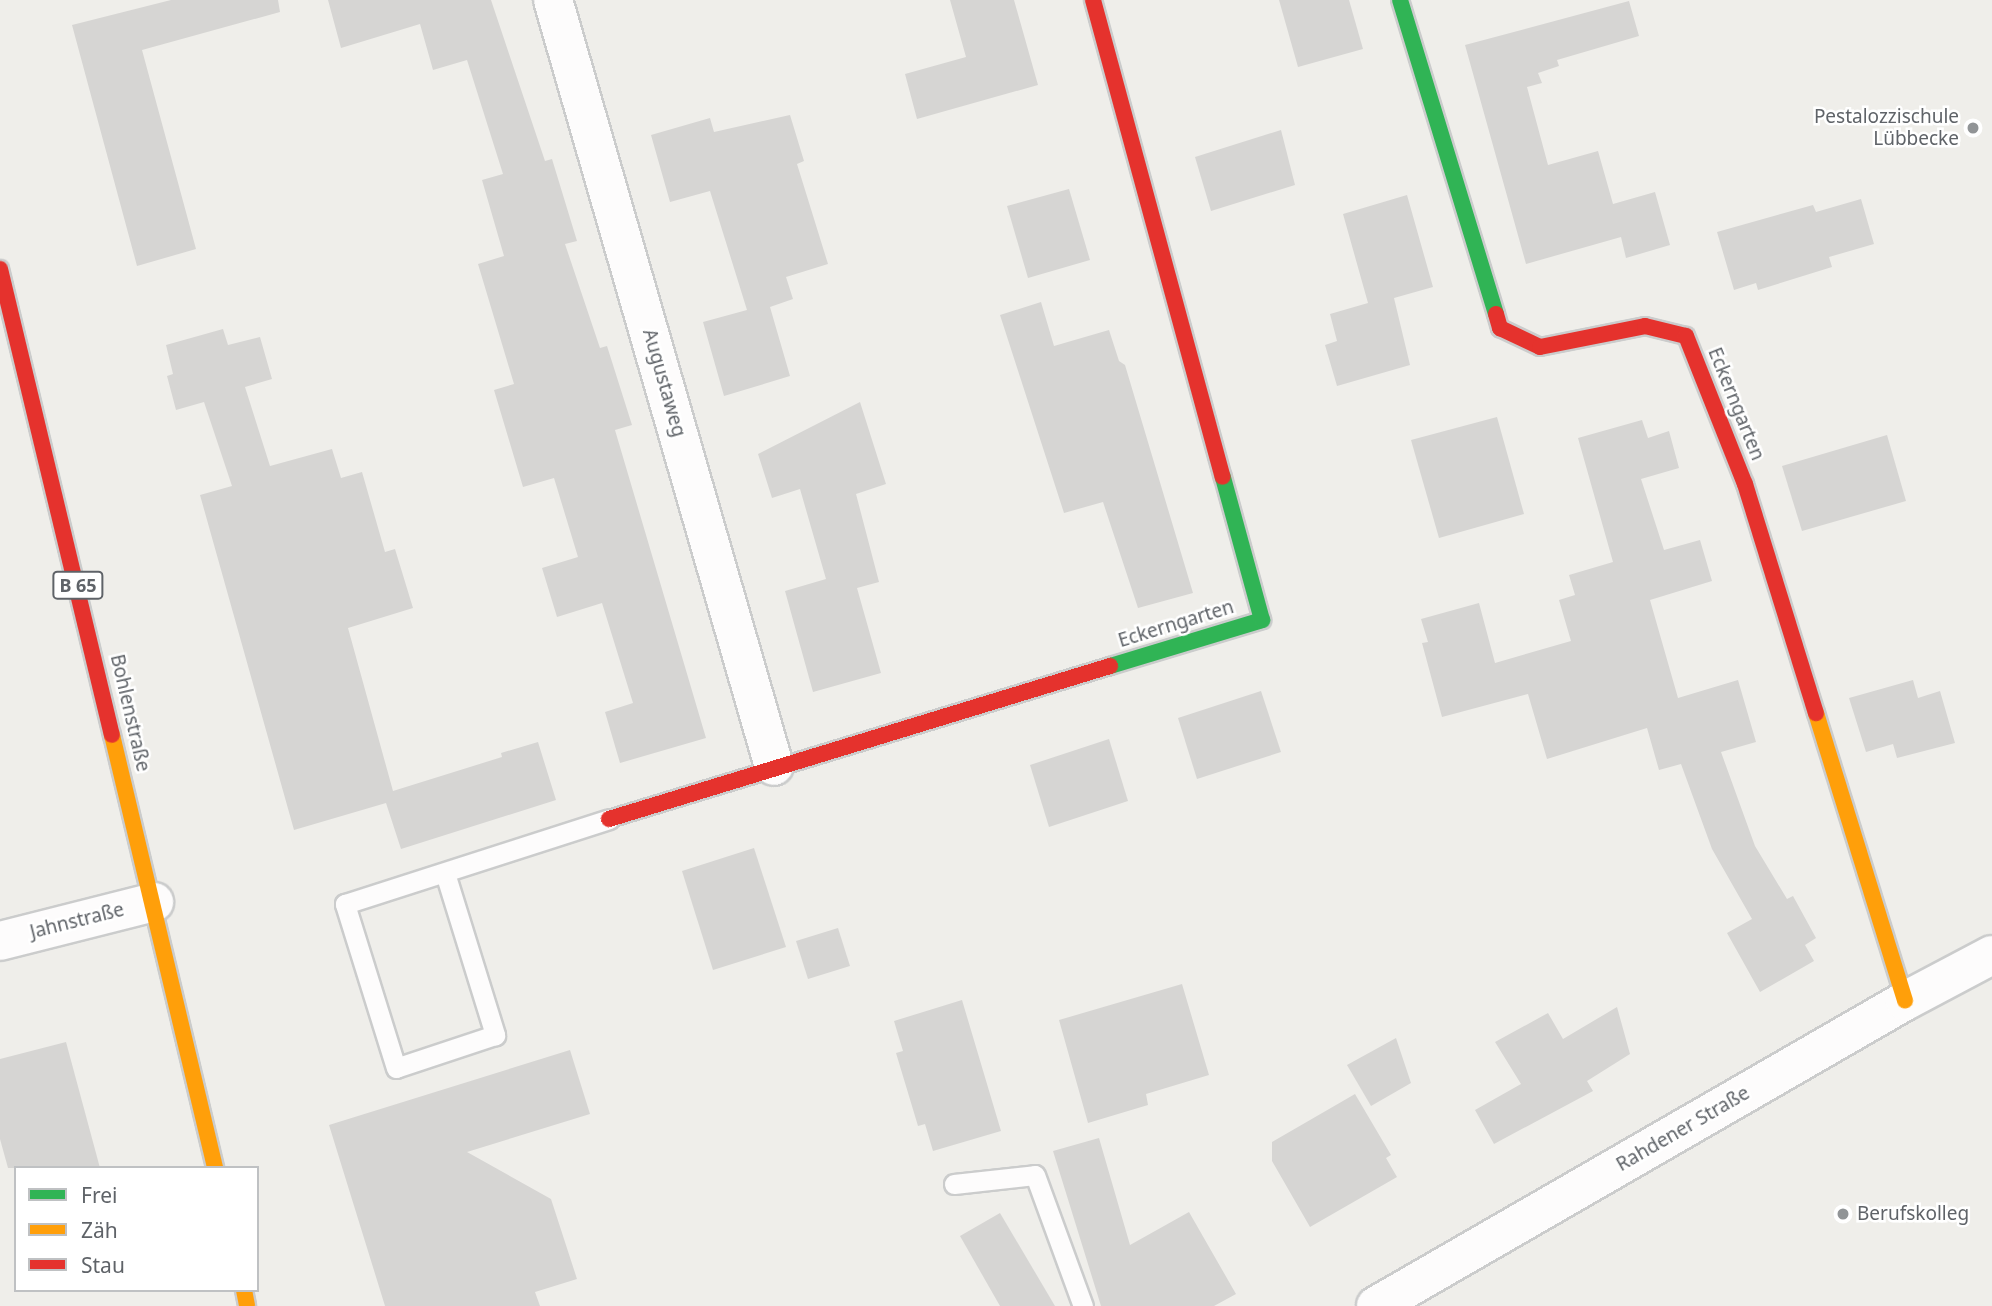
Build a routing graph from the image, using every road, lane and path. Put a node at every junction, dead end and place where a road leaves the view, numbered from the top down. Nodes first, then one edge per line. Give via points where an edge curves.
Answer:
1 (553, 0) edge
2 (1093, 0) edge
3 (1400, 0) edge
4 (0, 269) edge
5 (774, 766) junction
6 (609, 819) joint
7 (445, 873) junction
8 (154, 902) junction
9 (0, 941) edge
10 (1992, 955) edge
11 (1905, 1001) junction
12 (215, 1166) edge
13 (954, 1184) dead end
14 (1083, 1306) edge
15 (1376, 1306) edge

1 - 5 street, Augustaweg
2 - 5 street, Eckerngarten via 1262,620
3 - 11 street, Eckerngarten via 1500,328 1540,347 1646,327 1686,336 1745,484
4 - 8 street, Bohlenstraße / B 65
5 - 6 street, Eckerngarten
6 - 7 lane
7 - 7 lane via 345,904 396,1068 495,1035
8 - 9 street, Jahnstraße
8 - 12 street, Bohlenstraße / B 65
10 - 11 street, Rahdener Straße
11 - 15 street, Rahdener Straße
13 - 14 lane via 1035,1175

